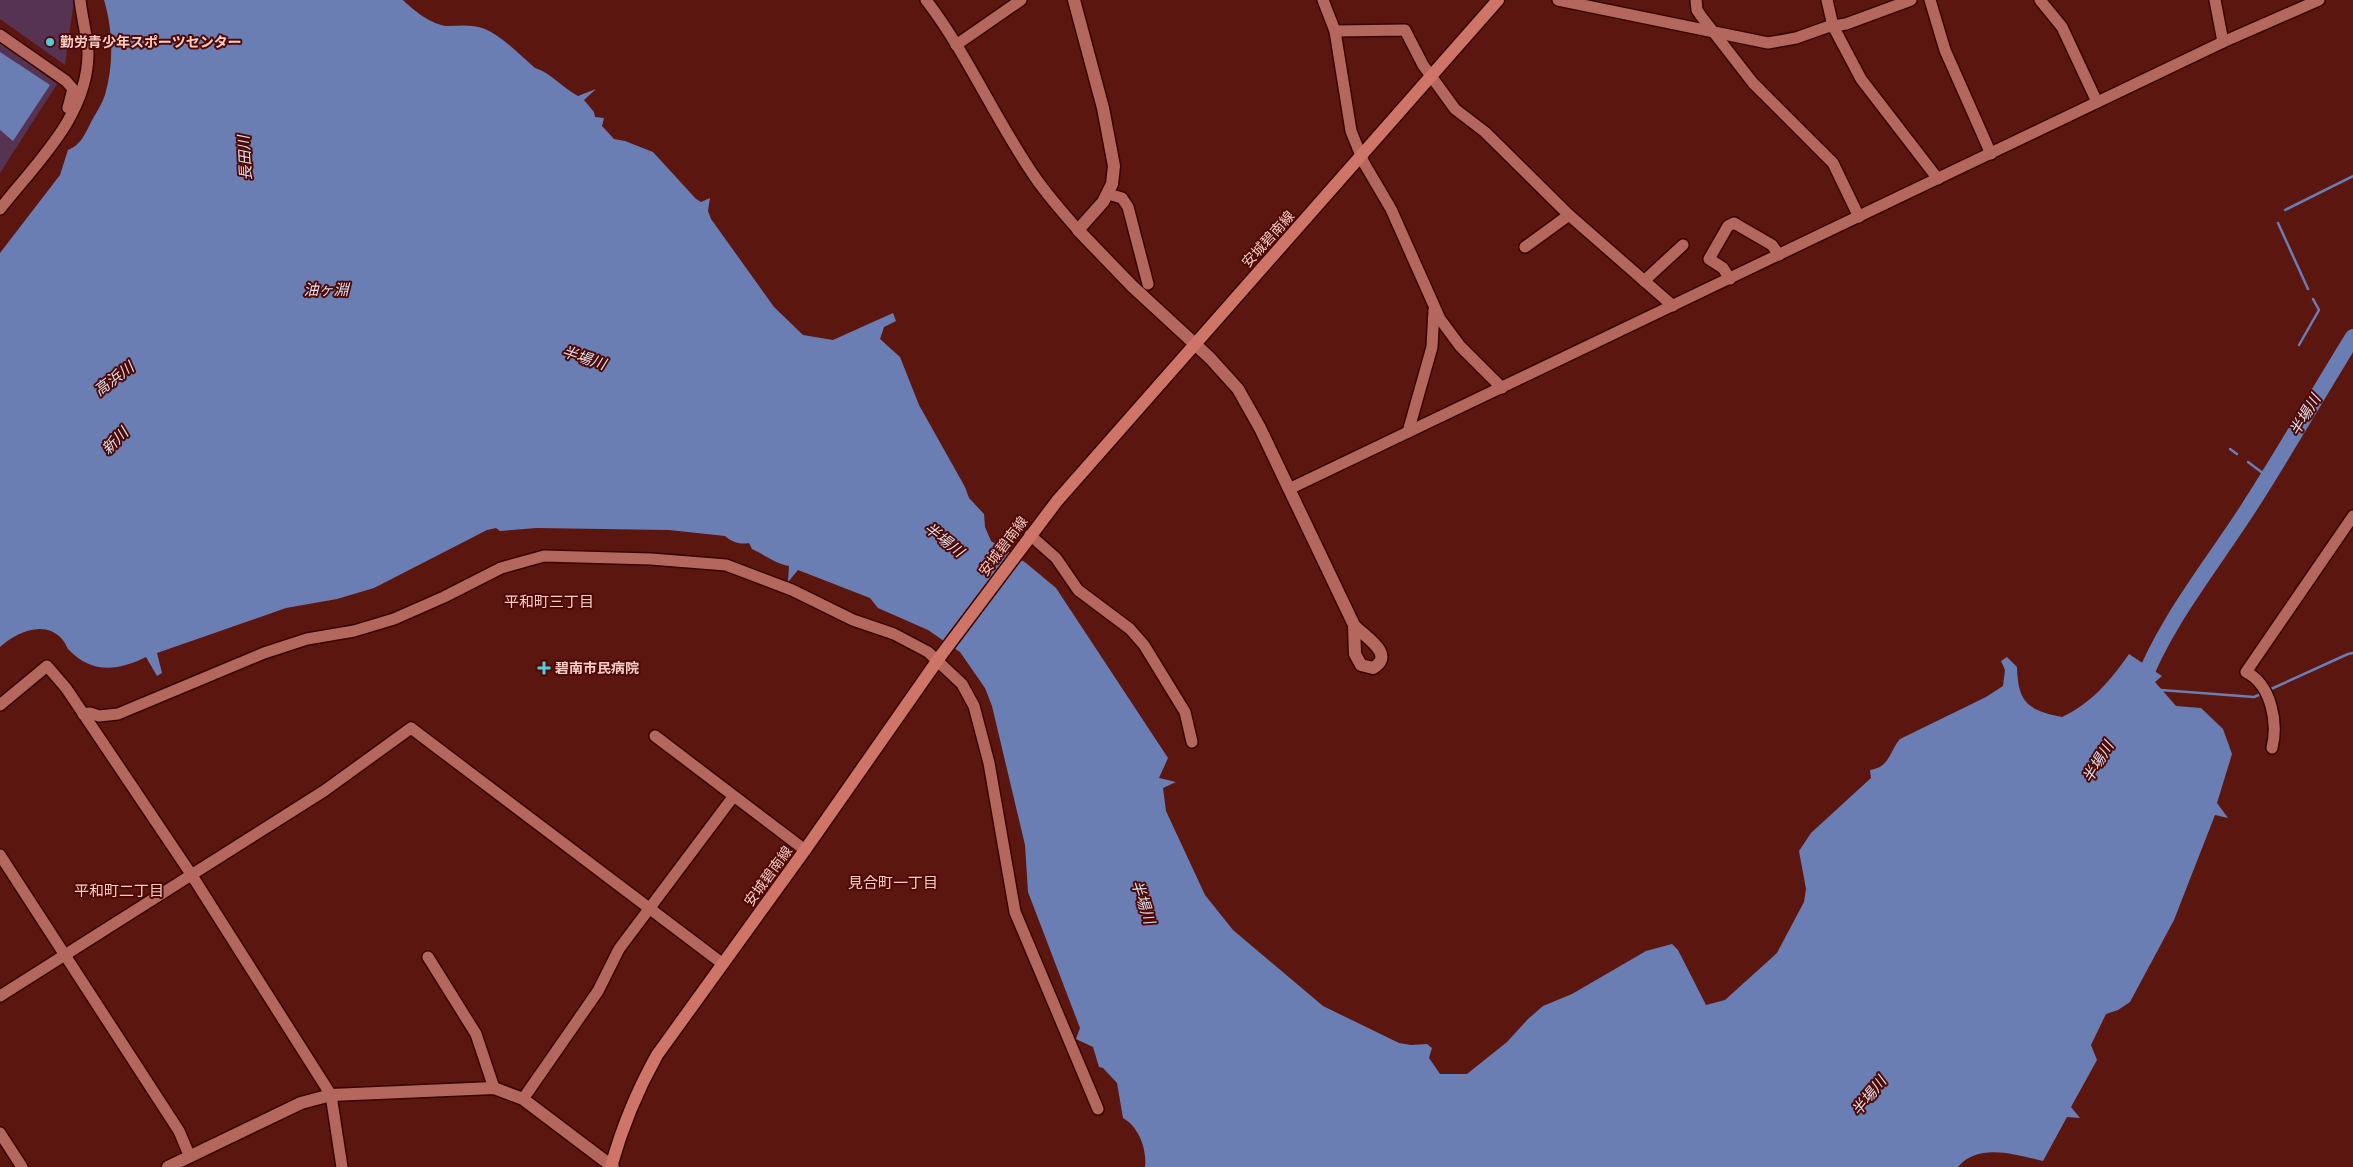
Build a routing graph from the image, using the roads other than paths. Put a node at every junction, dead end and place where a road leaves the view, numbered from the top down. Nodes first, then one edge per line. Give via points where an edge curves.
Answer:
1 (80, 0) edge
2 (926, 0) edge
3 (1021, 0) edge
4 (1074, 0) edge
5 (1323, 0) edge
6 (1498, 0) edge
7 (1558, 0) edge
8 (1696, 0) edge
9 (1827, 0) edge
10 (1911, 0) edge
11 (1930, 0) edge
12 (2040, 0) edge
13 (2215, 0) edge
14 (2319, 0) edge
15 (1833, 26) junction
16 (1335, 31) junction
17 (1712, 31) junction
18 (0, 35) edge
19 (2223, 42) junction
20 (956, 45) junction
21 (1432, 76) junction
22 (2097, 102) junction
23 (66, 125) junction
24 (1991, 154) junction
25 (1361, 156) junction
26 (1938, 179) junction
27 (1108, 194) junction
28 (0, 209) edge
29 (1569, 214) junction
30 (1859, 217) junction
31 (1078, 230) junction
32 (1683, 245) dead end
33 (1525, 247) dead end
34 (1779, 255) junction
35 (1730, 279) junction
36 (1644, 281) junction
37 (1148, 284) dead end
38 (1673, 306) junction
39 (1434, 307) junction
40 (1196, 344) junction
41 (1502, 388) junction
42 (1408, 432) junction
43 (1289, 489) junction
44 (2353, 516) edge
45 (1030, 535) junction
46 (1354, 625) dead end
47 (940, 657) junction
48 (0, 706) edge
49 (83, 714) junction
50 (655, 736) dead end
51 (1192, 742) dead end
52 (2272, 748) dead end
53 (733, 797) junction
54 (805, 850) junction
55 (0, 855) edge
56 (191, 874) junction
57 (650, 910) junction
58 (64, 955) junction
59 (428, 957) dead end
60 (722, 964) junction
61 (0, 996) edge
62 (494, 1088) junction
63 (331, 1096) junction
64 (523, 1099) junction
65 (1098, 1109) dead end
66 (0, 1133) edge
67 (190, 1156) junction
68 (22, 1167) edge
69 (169, 1167) edge
70 (342, 1167) edge
71 (612, 1167) edge

1 - 23 street via 88,54 78,102
2 - 20 street
3 - 20 street
4 - 27 street via 1114,155 1114,175
5 - 16 street
6 - 21 main road, 安城碧南線
7 - 17 street
8 - 17 street via 1697,10
9 - 15 street
10 - 15 street
11 - 24 street via 1945,50
12 - 22 street via 2062,26
13 - 19 street
14 - 19 street
15 - 17 street via 1777,43
15 - 26 street via 1862,79
16 - 21 street via 1405,30
16 - 25 street via 1350,123
17 - 30 street via 1753,83 1832,163
18 - 23 street via 73,89
19 - 22 street
20 - 31 street via 1036,179
21 - 25 main road, 安城碧南線
21 - 29 street via 1455,109 1486,132
22 - 24 street
23 - 28 street
24 - 26 street
25 - 39 street via 1391,208
25 - 40 main road, 安城碧南線
26 - 30 street
27 - 31 street via 1096,213
27 - 37 street via 1122,198 1128,207
29 - 33 street
29 - 36 street
30 - 34 street
31 - 40 street via 1132,286
32 - 36 street
34 - 35 street
34 - 35 street via 1772,245 1734,223 1728,226 1709,259 1723,268
35 - 38 street
36 - 38 street
38 - 41 street
39 - 41 street via 1453,338
39 - 42 street via 1432,347
40 - 43 street via 1221,368 1244,398
40 - 45 main road, 安城碧南線
41 - 42 street
42 - 43 street
43 - 46 street
44 - 52 street via 2246,672 2261,686 2270,704 2275,727
45 - 47 main road, 安城碧南線
45 - 51 street via 1056,558 1078,590 1130,629 1144,646 1185,712
47 - 49 street via 894,634 852,620 792,590 726,565 544,556 501,568 394,619 264,653 118,714
47 - 54 main road, 安城碧南線
47 - 65 street via 962,684 974,706 989,763 1015,912
48 - 49 street via 47,666
49 - 56 street
50 - 53 street
53 - 54 street
53 - 57 street
54 - 60 main road, 安城碧南線
55 - 58 street
56 - 57 street via 324,791 411,728
56 - 58 street
56 - 63 street
57 - 60 street
57 - 64 street via 620,949 598,991
58 - 61 street
58 - 67 street via 179,1131
59 - 62 street via 476,1034
60 - 71 main road, 安城碧南線 via 657,1055 641,1083 622,1130
62 - 63 street
62 - 64 street
63 - 67 street via 301,1103
63 - 70 street
64 - 71 street
66 - 68 street
67 - 69 street

